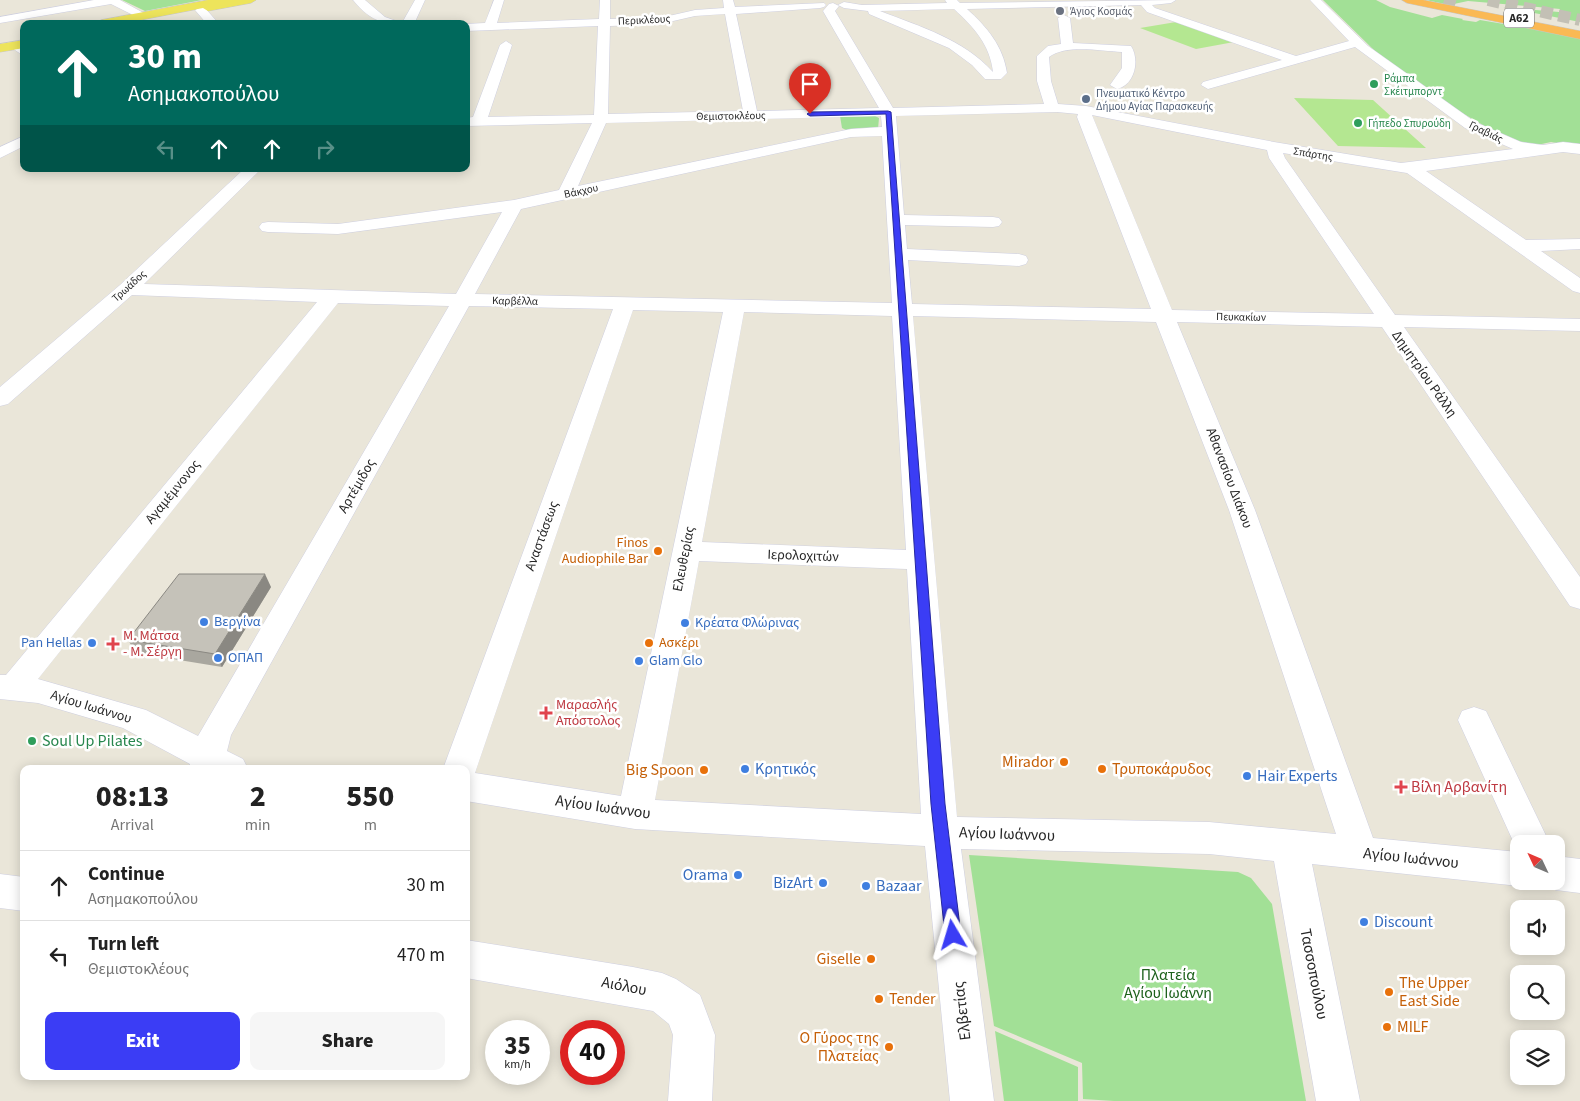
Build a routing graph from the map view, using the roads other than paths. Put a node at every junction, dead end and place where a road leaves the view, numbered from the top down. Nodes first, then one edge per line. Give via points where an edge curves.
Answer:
1 (112, 0) edge
2 (225, 0) edge
3 (251, 0) edge
4 (358, 0) edge
5 (420, 0) edge
6 (499, 0) edge
7 (605, 0) edge
8 (1171, 0) edge
9 (1314, 0) edge
10 (1407, 0) edge
11 (1144, 1) edge
12 (1043, 2) edge
13 (832, 3) edge
14 (953, 3) edge
15 (1458, 4) dead end
16 (729, 6) edge
17 (862, 8) junction
18 (1493, 8) dead end
19 (201, 10) junction
20 (143, 16) junction
21 (1064, 18) dead end
22 (0, 20) edge
23 (122, 20) edge
24 (149, 20) edge
25 (209, 20) edge
26 (384, 20) edge
27 (410, 20) edge
28 (603, 22) junction
29 (490, 26) junction
30 (1580, 26) edge
31 (470, 27) edge
32 (1580, 31) edge
33 (1580, 35) edge
34 (0, 42) edge
35 (1357, 42) junction
36 (20, 45) edge
37 (20, 45) edge
38 (506, 45) dead end
39 (1067, 46) junction
40 (0, 48) edge
41 (1296, 60) junction
42 (1117, 85) dead end
43 (1208, 85) dead end
44 (1052, 108) junction
45 (1086, 110) junction
46 (751, 115) junction
47 (601, 119) junction
48 (472, 122) edge
49 (889, 122) junction
50 (20, 142) edge
51 (1274, 147) junction
52 (1580, 149) edge
53 (1543, 150) junction
54 (0, 153) edge
55 (1411, 168) junction
56 (250, 172) edge
57 (566, 194) junction
58 (514, 205) junction
59 (896, 220) junction
60 (993, 222) dead end
61 (268, 227) dead end
62 (1580, 244) edge
63 (1524, 246) junction
64 (899, 254) junction
65 (1019, 260) dead end
66 (1580, 287) edge
67 (127, 288) junction
68 (332, 297) junction
69 (463, 299) junction
70 (625, 303) junction
71 (735, 305) junction
72 (903, 309) junction
73 (1165, 316) junction
74 (1386, 320) junction
75 (1580, 325) edge
76 (0, 399) edge
77 (686, 551) junction
78 (921, 560) junction
79 (1580, 599) edge
80 (7, 687) edge
81 (1474, 720) dead end
82 (215, 765) edge
83 (461, 765) edge
84 (470, 787) edge
85 (635, 814) junction
86 (940, 831) junction
87 (1528, 835) edge
88 (1290, 846) junction
89 (1360, 852) junction
90 (1510, 868) edge
91 (1565, 874) edge
92 (1580, 876) edge
93 (0, 891) edge
94 (20, 894) edge
95 (470, 960) edge
96 (690, 1101) edge
97 (972, 1101) edge
98 (1338, 1101) edge

1 - 20 street
1 - 22 street
2 - 20 main road
3 - 19 main road
4 - 26 street
5 - 27 street
6 - 29 street
7 - 28 street
8 - 11 street, Περικλέους
9 - 35 street, Γραβιάς
10 - 33 highway
11 - 12 street, Περικλέους
11 - 41 street via 1151,10
12 - 14 street, Περικλέους
13 - 16 street, Περικλέους
13 - 17 street, Περικλέους
13 - 49 street via 829,11
14 - 17 street, Περικλέους
14 - 17 street via 987,35 1000,65 1000,73 996,76 990,76 953,45
15 - 32 highway, Α62
16 - 28 street, Περικλέους via 660,21
16 - 46 street
18 - 30 highway
19 - 24 main road
19 - 25 street
20 - 23 main road
21 - 39 street
28 - 29 street, Περικλέους
28 - 47 street
29 - 31 street, Περικλέους
34 - 36 main road
35 - 41 street
35 - 53 street, Γραβιάς via 1386,67 1470,125 1506,142
37 - 40 main road
38 - 48 street
39 - 42 street via 1127,49 1129,68
39 - 44 street via 1052,49 1043,56 1044,82
41 - 43 street
44 - 45 street, Θεμιστοκλέους
44 - 49 street, Θεμιστοκλέους
45 - 51 street, Σπάρτης
45 - 73 street, Αθανασίου Διάκου via 1084,118
46 - 47 street, Θεμιστοκλέους
46 - 49 street, Θεμιστοκλέους
47 - 48 street, Θεμιστοκλέους
47 - 57 street
49 - 57 street, Βάκχου
49 - 59 street, Ελβετίας
50 - 54 street
51 - 55 street, Σπάρτης
51 - 74 street, Δημητρίου Ράλλη via 1276,158
52 - 53 street, Γραβιάς
53 - 55 street, Σπάρτης
55 - 63 street
56 - 67 street, Τρωάδος
57 - 58 street, Βάκχου
58 - 61 street, Βάκχου via 338,229
58 - 69 street, Αρτέμιδος
59 - 60 street
59 - 64 street, Ελβετίας
62 - 63 street
63 - 66 street
64 - 65 street
64 - 72 street, Ελβετίας
67 - 68 street, Καρβέλλα
67 - 76 street, Τρωάδος
68 - 69 street, Καρβέλλα
68 - 80 street, Αγαμέμνονος
69 - 70 street, Καρβέλλα
69 - 82 street, Αρτέμιδος via 215,734
70 - 71 street, Καρβέλλα
70 - 83 street, Αναστάσεως
71 - 72 street, Καρβέλλα
71 - 77 street, Ελευθερίας
72 - 73 street, Πευκακίων
72 - 78 street, Ελβετίας
73 - 74 street, Πευκακίων
73 - 89 street, Αθανασίου Διάκου via 1242,510
74 - 75 street, Πευκακίων
74 - 79 street, Δημητρίου Ράλλη
77 - 78 street, Ιερολοχιτών
77 - 85 street, Ελευθερίας
78 - 86 street, Ελβετίας
80 - 82 street, Αγίου Ιωάννου via 80,702 134,719
81 - 87 street
84 - 85 street, Αγίου Ιωάννου
85 - 86 street, Αγίου Ιωάννου
86 - 88 street, Αγίου Ιωάννου via 1209,838
86 - 97 street, Ελβετίας
88 - 89 street, Αγίου Ιωάννου
88 - 98 street, Τασσοπούλου
89 - 90 street, Αγίου Ιωάννου
91 - 92 street
93 - 94 street
95 - 96 street, Αιόλου via 662,993 685,1010 694,1035

